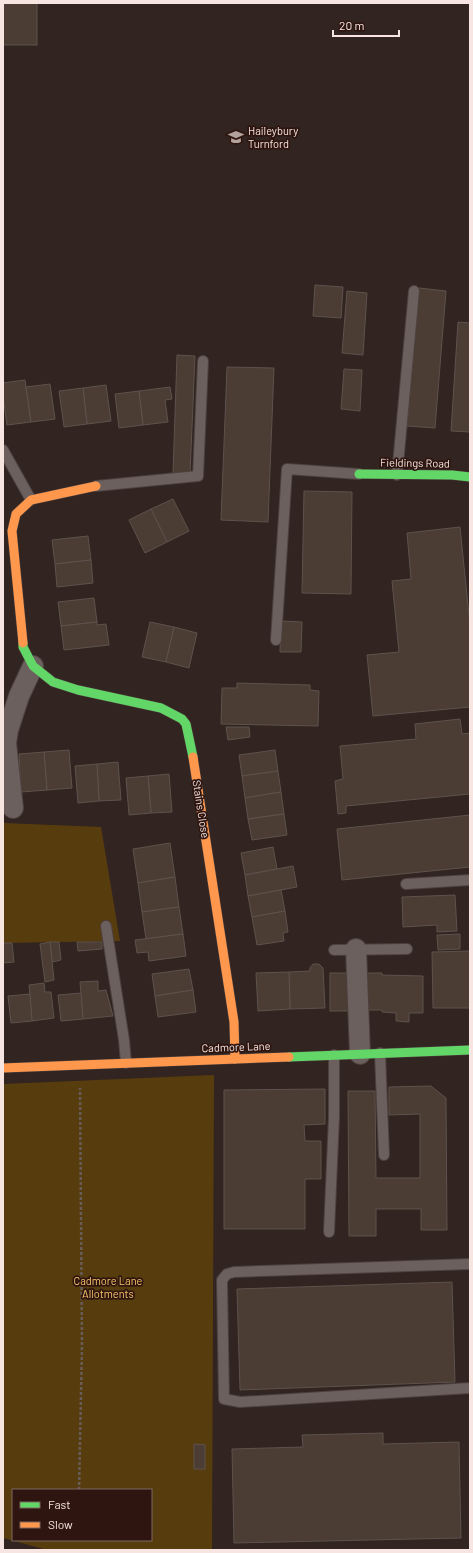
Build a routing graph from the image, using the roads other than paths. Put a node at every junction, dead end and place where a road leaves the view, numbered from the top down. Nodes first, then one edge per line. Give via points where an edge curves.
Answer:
1 (414, 291) dead end
2 (203, 361) dead end
3 (3, 450) edge
4 (359, 474) joint
5 (397, 475) junction
6 (470, 477) edge
7 (96, 486) joint
8 (30, 500) junction
9 (276, 640) dead end
10 (33, 666) junction
11 (14, 808) dead end
12 (470, 880) edge
13 (406, 884) dead end
14 (106, 926) dead end
15 (356, 949) junction
16 (407, 949) dead end
17 (334, 950) dead end
18 (470, 1050) edge
19 (380, 1053) junction
20 (360, 1054) junction
21 (334, 1055) junction
22 (236, 1059) junction
23 (126, 1063) junction
24 (3, 1068) edge
25 (384, 1155) dead end
26 (329, 1232) dead end
27 (470, 1264) edge
28 (470, 1388) edge

1 - 5 lane
2 - 7 lane via 198,476
3 - 8 lane
4 - 5 street, Fieldings Road
4 - 9 lane via 288,470
5 - 6 street, Fieldings Road
7 - 8 street
8 - 10 street, Stains Close via 16,514 12,530 23,647
10 - 11 street via 19,696 6,743
10 - 22 street, Stains Close via 62,686 161,708 175,714 186,724 234,1022
12 - 13 lane
14 - 23 lane
15 - 16 lane
15 - 17 lane
15 - 20 street
18 - 19 street, Cadmore Lane
19 - 20 street, Cadmore Lane
19 - 25 lane
20 - 21 street, Cadmore Lane
21 - 22 street, Cadmore Lane
21 - 26 lane
22 - 23 street, Cadmore Lane
23 - 24 street, Cadmore Lane
27 - 28 lane via 234,1272 227,1274 222,1280 224,1399 240,1402

